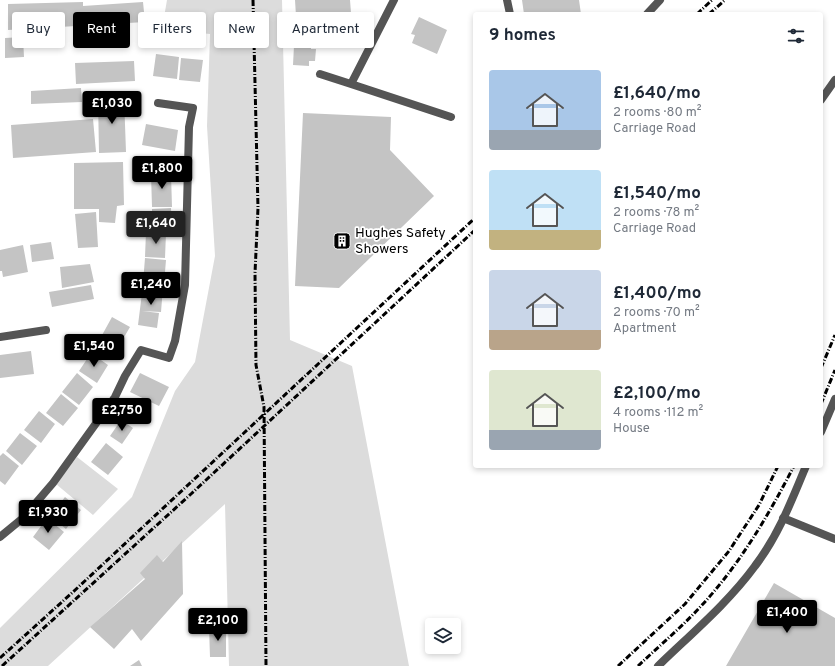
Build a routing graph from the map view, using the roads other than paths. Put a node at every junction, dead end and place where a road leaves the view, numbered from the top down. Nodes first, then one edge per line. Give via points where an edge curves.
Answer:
1 (394, 0) edge
2 (507, 0) edge
3 (660, 0) edge
4 (510, 12) edge
5 (650, 12) edge
6 (320, 74) dead end
7 (835, 80) edge
8 (351, 84) junction
9 (823, 97) edge
10 (158, 103) dead end
11 (451, 117) dead end
12 (46, 330) dead end
13 (0, 337) edge
14 (835, 399) edge
15 (823, 427) edge
16 (805, 468) edge
17 (783, 518) junction
18 (0, 537) edge
19 (835, 539) edge
20 (658, 666) edge

1 - 8 street
2 - 4 street
3 - 5 street
6 - 8 street
7 - 9 street
8 - 11 street
10 - 18 street via 193,108 189,127 185,286 175,341 168,358 141,350 115,397 52,483 23,518
12 - 13 street
14 - 15 street
16 - 17 street
17 - 19 street
17 - 20 street via 769,545 739,586

